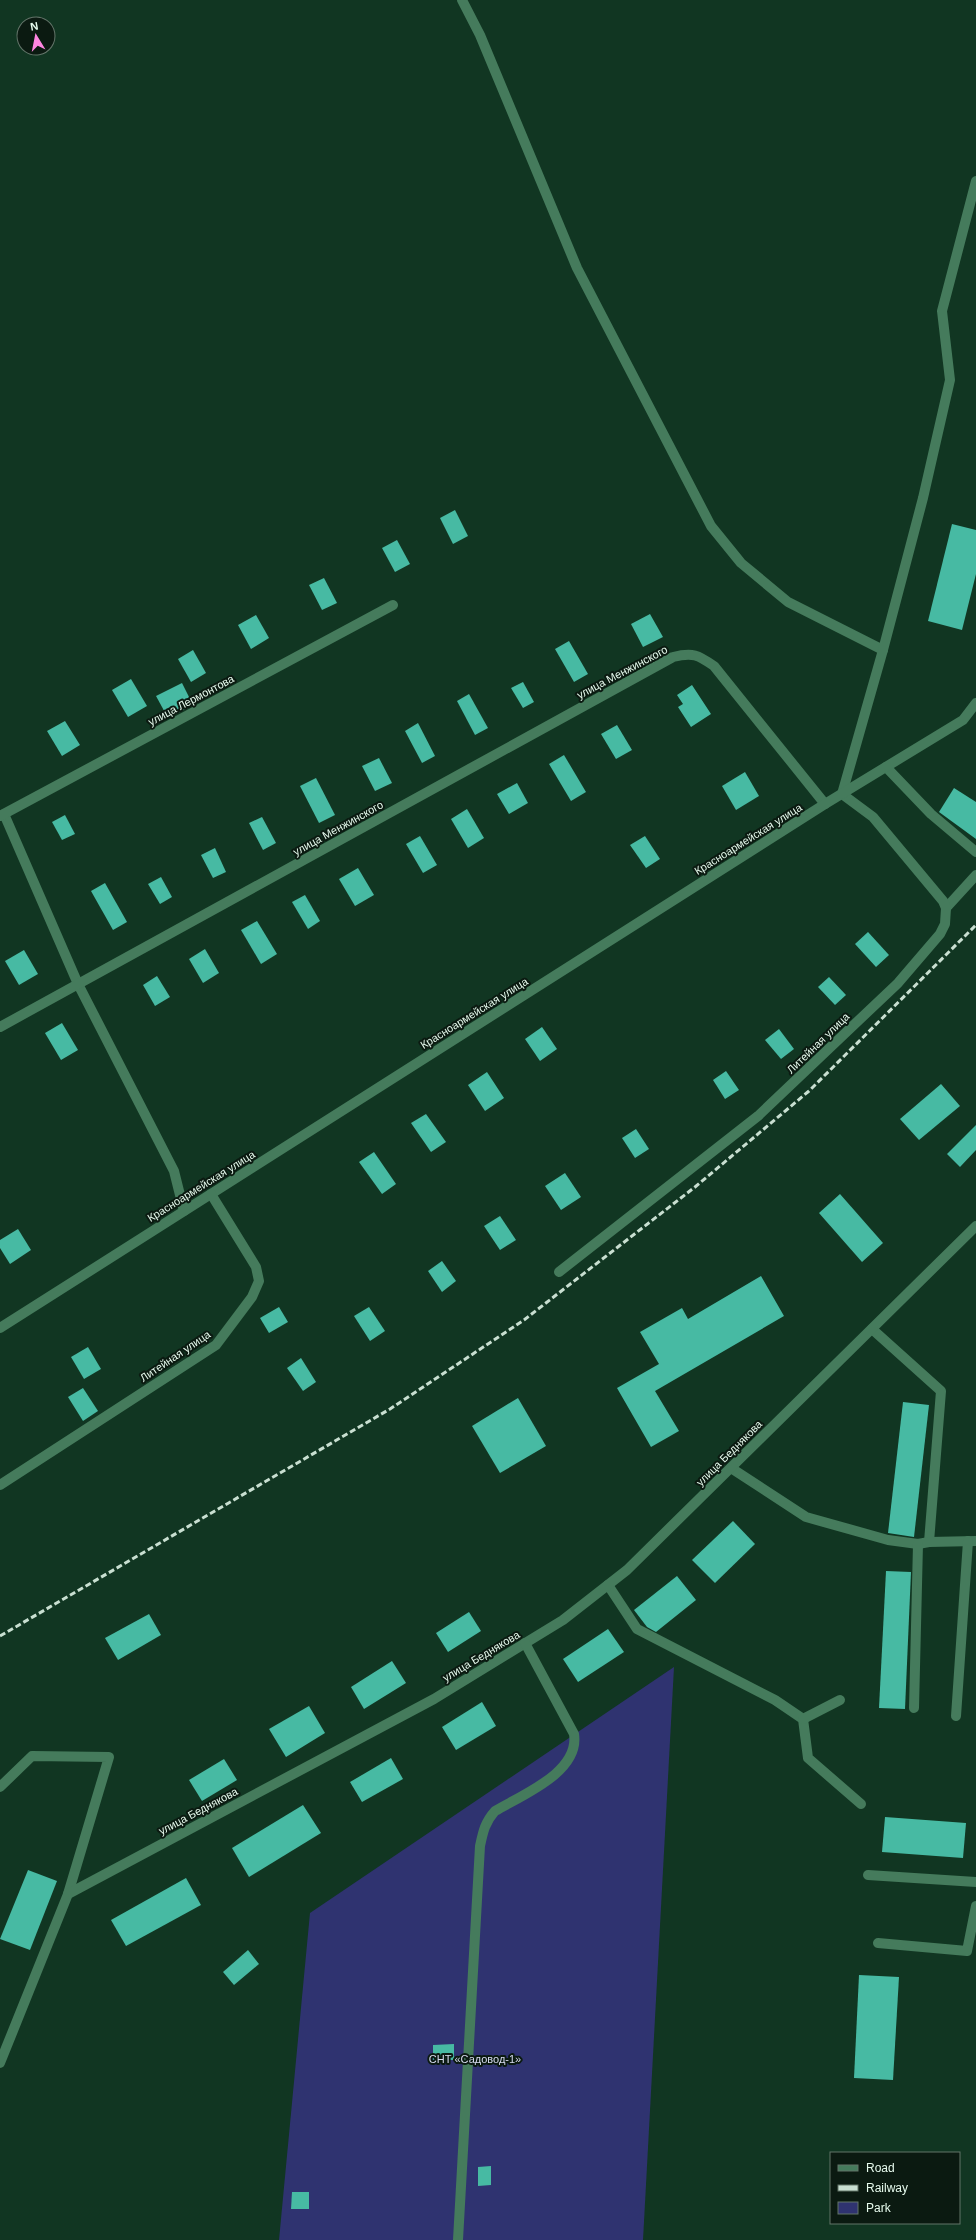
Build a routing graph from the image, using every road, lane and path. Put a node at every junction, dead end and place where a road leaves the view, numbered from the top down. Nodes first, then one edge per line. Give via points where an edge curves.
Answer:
1 (462, 0) edge
2 (976, 181) edge
3 (393, 605) dead end
4 (883, 650) junction
5 (976, 703) edge
6 (886, 767) junction
7 (842, 794) junction
8 (825, 804) junction
9 (2, 815) edge
10 (976, 852) edge
11 (976, 875) edge
12 (946, 908) junction
13 (78, 984) junction
14 (0, 1027) edge
15 (211, 1194) junction
16 (184, 1211) junction
17 (976, 1226) edge
18 (559, 1272) dead end
19 (0, 1328) edge
20 (872, 1329) junction
21 (731, 1468) junction
22 (0, 1485) edge
23 (972, 1541) edge
24 (929, 1542) junction
25 (918, 1544) junction
26 (608, 1585) junction
27 (525, 1643) junction
28 (840, 1700) dead end
29 (914, 1708) dead end
30 (956, 1716) dead end
31 (803, 1719) junction
32 (0, 1787) edge
33 (861, 1804) dead end
34 (868, 1875) dead end
35 (976, 1882) edge
36 (68, 1894) junction
37 (976, 1906) edge
38 (878, 1943) dead end
39 (0, 2063) edge
40 (458, 2240) edge

1 - 4 street via 483,43 577,268 711,526 741,562 788,602
2 - 4 street via 942,311 950,380 923,498
3 - 9 street, улица Лермонтова
4 - 7 street
5 - 6 street, Красноармейская улица via 963,720
6 - 7 street, Красноармейская улица
6 - 10 street via 931,814
7 - 8 street, Красноармейская улица
7 - 12 street via 873,817 936,892
8 - 13 street, улица Менжинского via 714,666 701,657 688,653 673,657
8 - 15 street, Красноармейская улица
9 - 13 street
11 - 12 street
12 - 18 street, Литейная улица via 945,924 940,934 898,983 758,1116
13 - 14 street, улица Менжинского
13 - 16 street via 174,1171
15 - 16 street, Красноармейская улица
15 - 22 street, Литейная улица via 256,1267 259,1281 252,1297 216,1345
16 - 19 street, Красноармейская улица
17 - 20 street, улица Беднякова
20 - 21 street, улица Беднякова
20 - 24 street via 941,1391
21 - 25 street via 806,1517 888,1540
21 - 26 street, улица Беднякова via 627,1570
23 - 24 street
23 - 30 street
24 - 25 street
25 - 29 street
26 - 27 street, улица Беднякова via 563,1620
26 - 31 street via 637,1629 775,1700
27 - 36 street, улица Беднякова via 434,1699
27 - 40 street via 574,1734 576,1744 565,1764 553,1777 496,1811 483,1828
28 - 31 street
31 - 33 street via 808,1758
32 - 36 street via 32,1756 109,1757
34 - 35 street
36 - 39 street
37 - 38 street via 967,1952

